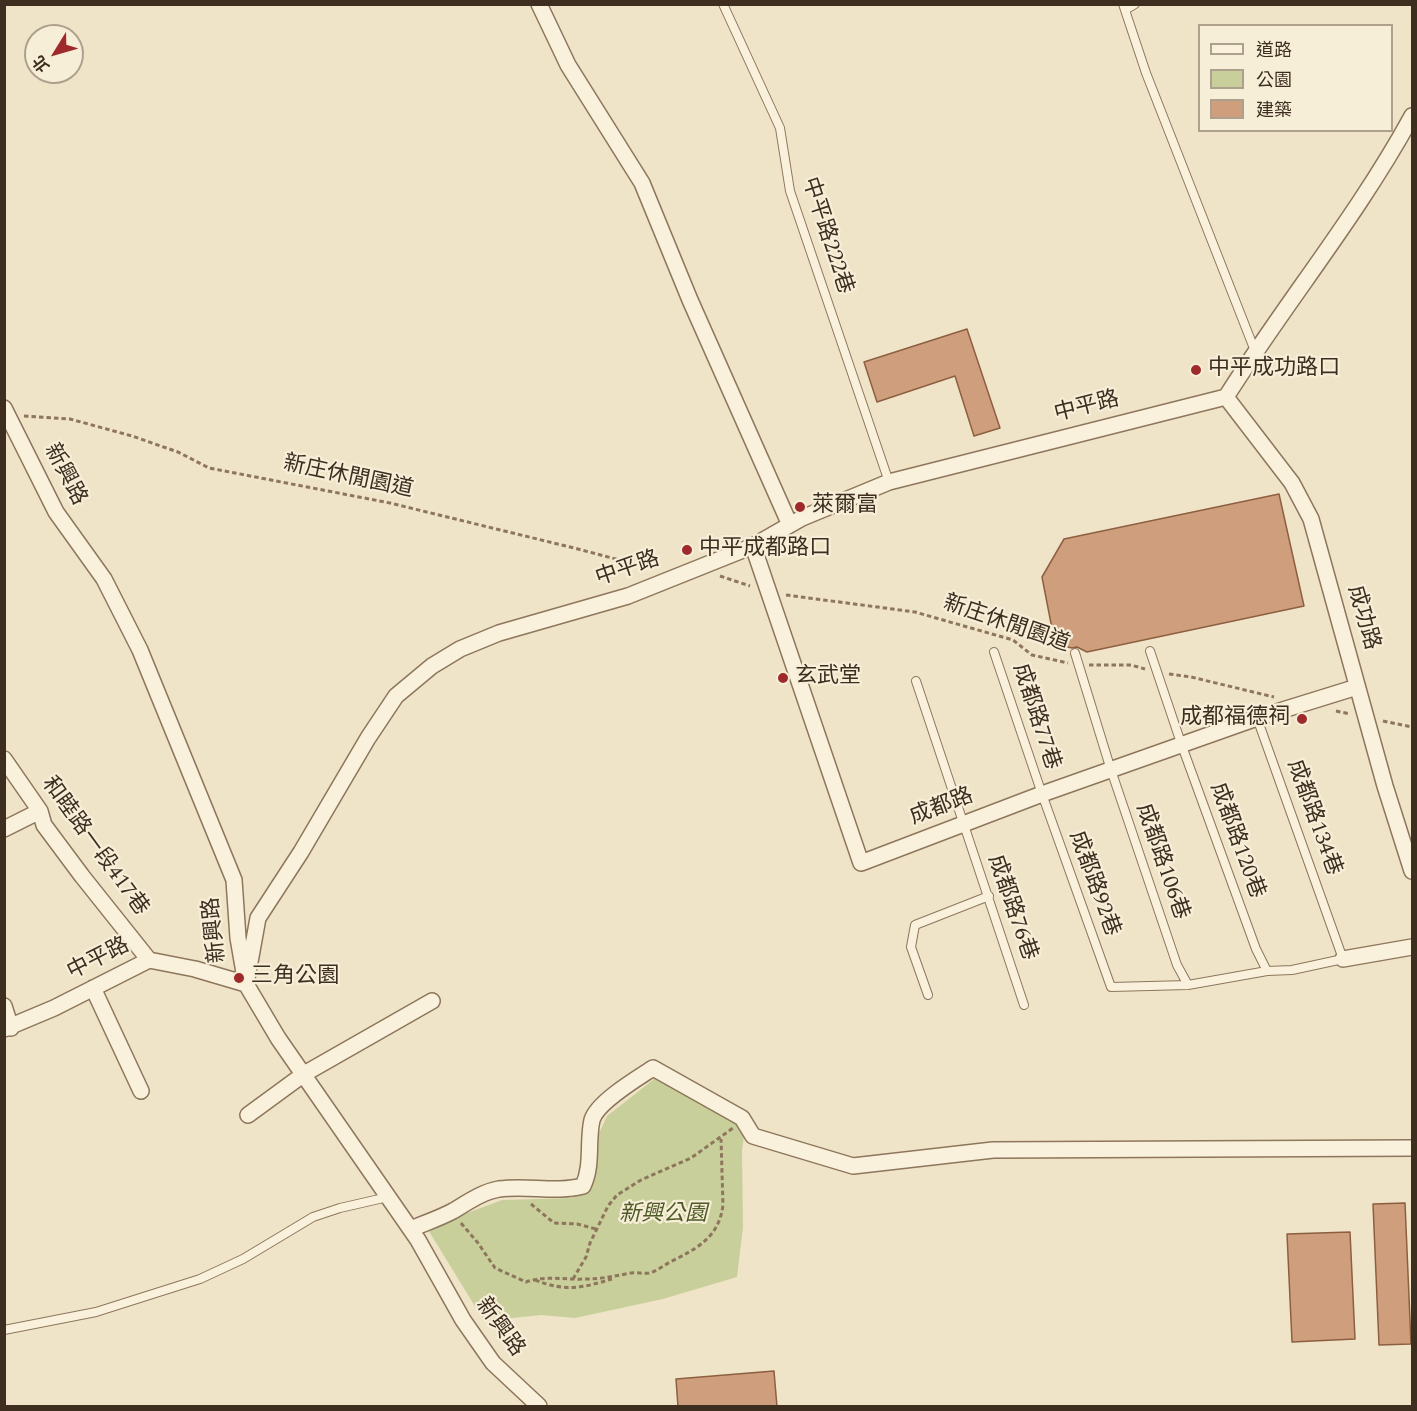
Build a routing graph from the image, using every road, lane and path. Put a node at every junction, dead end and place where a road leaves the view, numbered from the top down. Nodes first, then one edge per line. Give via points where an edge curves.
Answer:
1 (539, 4) edge
2 (723, 4) edge
3 (1135, 4) edge
4 (1124, 7) edge
5 (1413, 116) edge
6 (1255, 351) junction
7 (1226, 397) junction
8 (7, 413) edge
9 (889, 482) junction
10 (790, 525) junction
11 (753, 546) junction
12 (698, 569) junction
13 (682, 576) junction
14 (769, 593) junction
15 (1150, 651) dead end
16 (994, 652) dead end
17 (1075, 653) dead end
18 (1078, 666) junction
19 (1157, 672) junction
20 (916, 681) dead end
21 (1358, 687) junction
22 (1275, 697) dead end
23 (1257, 718) junction
24 (1182, 746) junction
25 (4, 759) edge
26 (1111, 770) junction
27 (1042, 794) junction
28 (40, 811) junction
29 (963, 824) junction
30 (4, 829) edge
31 (1413, 871) edge
32 (988, 896) junction
33 (1413, 947) edge
34 (1343, 959) junction
35 (149, 960) junction
36 (1268, 971) junction
37 (246, 984) junction
38 (1188, 985) junction
39 (93, 988) junction
40 (928, 995) dead end
41 (432, 1001) dead end
42 (1024, 1005) dead end
43 (4, 1006) edge
44 (8, 1028) edge
45 (304, 1074) junction
46 (141, 1091) dead end
47 (248, 1115) dead end
48 (742, 1118) junction
49 (721, 1138) junction
50 (1413, 1148) edge
51 (518, 1188) junction
52 (388, 1197) junction
53 (452, 1212) junction
54 (411, 1229) junction
55 (597, 1229) junction
56 (615, 1278) junction
57 (573, 1279) junction
58 (533, 1280) junction
59 (4, 1330) edge
60 (539, 1407) edge

1 - 10 street via 567,65 642,183
2 - 9 lane, 中平路222巷 via 780,128 790,190
3 - 4 lane
4 - 6 lane
5 - 6 street via 1329,249
6 - 7 street
7 - 9 street, 中平路
7 - 21 street, 成功路 via 1292,483 1311,519
8 - 13 path, 新庄休閒園道 via 70,419 169,448 208,468 390,503
8 - 37 street, 新興路 via 56,512 104,579 140,650 234,880
9 - 10 street, 中平路
10 - 11 street, 中平路
11 - 12 street, 中平路
11 - 14 street, 成都路
12 - 13 street, 中平路
12 - 14 path, 新庄休閒園道
13 - 37 street, 中平路 via 628,596 499,633 460,649 396,696 258,918
14 - 18 path, 新庄休閒園道 via 915,612 1013,640 1032,655
14 - 29 street, 成都路 via 861,863
15 - 19 lane, 成都路120巷
16 - 27 lane, 成都路77巷
17 - 18 lane, 成都路106巷
18 - 19 path, 新庄休閒園道 via 1131,665
18 - 26 lane, 成都路106巷
19 - 22 path, 新庄休閒園道
19 - 24 lane, 成都路120巷
20 - 29 lane, 成都路76巷
21 - 23 street, 成都路
21 - 31 street, 成功路
23 - 24 street, 成都路
23 - 34 lane, 成都路134巷
24 - 26 street, 成都路
24 - 36 lane, 成都路120巷 via 1256,950
25 - 28 street, 和睦路一段417巷
26 - 27 street, 成都路
26 - 38 lane, 成都路106巷 via 1177,965
27 - 29 street, 成都路
27 - 38 lane, 成都路92巷 via 1112,987
28 - 30 street
28 - 35 street, 和睦路一段417巷 via 44,825
29 - 32 lane, 成都路76巷
32 - 40 lane via 915,925 911,947
32 - 42 lane, 成都路76巷
33 - 34 street
34 - 36 lane
35 - 37 street, 中平路
35 - 39 street, 中平路
36 - 38 lane
37 - 45 street, 新興路
39 - 44 street, 中平路
39 - 46 street
41 - 45 street
43 - 44 street
45 - 47 street
45 - 52 street, 新興路
48 - 49 path
48 - 50 street via 753,1136 853,1166 993,1150
48 - 51 street via 653,1068 602,1105 593,1118 588,1176 583,1186 567,1190
49 - 55 path via 617,1195
49 - 56 path via 723,1205 715,1232 693,1251 656,1270
51 - 53 street via 476,1196
51 - 55 path via 554,1223
52 - 54 street, 新興路
52 - 59 lane via 313,1217 243,1259 200,1279 96,1312
53 - 54 street
53 - 58 path via 495,1268 526,1282
54 - 60 street, 新興路 via 463,1320 493,1363
55 - 57 path
56 - 57 path
56 - 58 path via 573,1289
57 - 58 path

